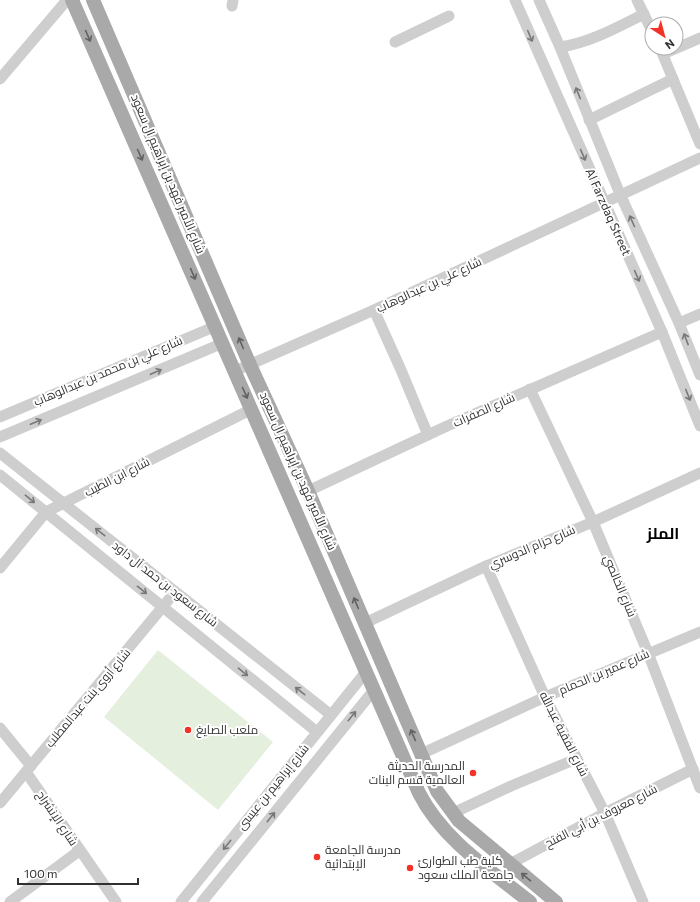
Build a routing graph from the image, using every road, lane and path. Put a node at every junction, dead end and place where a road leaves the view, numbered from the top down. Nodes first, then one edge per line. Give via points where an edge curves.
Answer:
1 (67, 0) edge
2 (72, 0) edge
3 (93, 0) edge
4 (515, 0) edge
5 (539, 0) edge
6 (637, 0) edge
7 (644, 14) joint
8 (449, 16) dead end
9 (700, 38) edge
10 (395, 42) dead end
11 (684, 43) edge
12 (560, 47) junction
13 (664, 56) edge
14 (1, 76) edge
15 (673, 79) junction
16 (589, 120) junction
17 (700, 144) edge
18 (700, 158) edge
19 (620, 194) junction
20 (603, 202) junction
21 (374, 310) junction
22 (700, 314) edge
23 (679, 323) junction
24 (216, 326) junction
25 (662, 332) junction
26 (223, 343) junction
27 (250, 365) junction
28 (236, 371) junction
29 (700, 375) edge
30 (530, 389) junction
31 (252, 409) junction
32 (0, 417) edge
33 (700, 426) edge
34 (428, 435) junction
35 (0, 437) edge
36 (0, 453) edge
37 (700, 473) edge
38 (0, 475) edge
39 (308, 490) junction
40 (64, 504) junction
41 (46, 512) junction
42 (593, 522) junction
43 (132, 557) junction
44 (486, 566) junction
45 (0, 568) edge
46 (120, 572) junction
47 (175, 592) junction
48 (162, 607) junction
49 (365, 623) junction
50 (700, 632) edge
51 (648, 653) junction
52 (366, 672) junction
53 (374, 690) junction
54 (546, 697) junction
55 (331, 715) junction
56 (0, 728) edge
57 (317, 732) junction
58 (421, 754) junction
59 (576, 759) junction
60 (28, 769) junction
61 (693, 769) junction
62 (699, 785) edge
63 (0, 804) edge
64 (605, 812) junction
65 (453, 813) junction
66 (79, 851) junction
67 (510, 864) junction
68 (111, 900) edge
69 (526, 901) edge
70 (10, 902) edge
71 (181, 902) edge
72 (203, 902) edge
73 (556, 902) edge
74 (643, 902) edge

1 - 14 street
2 -> 24 main road, شارع الأمير فهد بن إبراهيم ال سعود
27 -> 3 main road, شارع الأمير فهد بن إبراهيم ال سعود
4 -> 20 street, Al Farzdaq Street
5 - 12 street, Al Farzdaq Street
6 - 7 street
7 - 12 street via 572,45
8 - 10 street
9 - 11 street
16 -> 12 street, Al Farzdaq Street
13 - 15 street
15 - 16 street
15 - 17 street
16 - 19 street, Al Farzdaq Street
18 - 19 street
19 - 20 street, شارع علي بن عبدالوهاب
23 -> 19 street, Al Farzdaq Street
20 - 21 street, شارع علي بن عبدالوهاب
20 -> 25 street, Al Farzdaq Street
21 - 27 street, شارع علي بن عبدالوهاب
21 - 34 street
22 - 23 street
29 -> 23 street, Al Farzdaq Street
24 - 26 main road, شارع الأمير فهد بن إبراهيم ال سعود
24 - 32 street, شارع علي بن محمد بن عبدالوهاب
25 - 30 street, شارع الصفرات
25 -> 33 street, Al Farzdaq Street
26 - 28 main road, شارع الأمير فهد بن إبراهيم ال سعود
35 -> 26 street
27 - 28 street, شارع علي بن عبدالوهاب
27 - 39 main road, شارع الأمير فهد بن إبراهيم ال سعود
28 -> 31 main road, شارع الأمير فهد بن إبراهيم ال سعود
30 - 34 street, شارع الصفرات
30 - 42 street, شارع الخالصي
31 - 40 street, شارع ابن الطيب
31 - 52 main road, شارع الأمير فهد بن إبراهيم ال سعود
34 - 39 street, شارع الصفرات
36 - 40 street, شارع سعود بن حمد آل داود
37 - 42 street, شارع حزام الدوسري
38 -> 41 street
49 -> 39 main road, شارع الأمير فهد بن إبراهيم ال سعود
40 - 41 street, شارع ابن الطيب
43 -> 40 street, شارع سعود بن حمد آل داود
41 - 45 street, شارع ابن الطيب
41 - 46 street
42 - 44 street, شارع حزام الدوسري
42 - 51 street, شارع الخالصي
43 - 46 street
43 - 47 street, شارع سعود بن حمد آل داود
44 - 49 street, شارع حزام الدوسري
44 - 54 street, شارع الفقية عبدالله
46 -> 48 street
47 - 48 street, شارع أروى بنت عبدالمطلب
55 -> 47 street, شارع سعود بن حمد آل داود
48 -> 57 street
48 - 60 street, شارع أروى بنت عبدالمطلب
58 -> 49 main road, شارع الأمير فهد بن إبراهيم ال سعود
50 - 51 street, شارع عمير بن الحمام
51 - 54 street, شارع عمير بن الحمام
51 - 61 street, شارع الخالصي
52 - 53 main road, شارع الأمير فهد بن إبراهيم ال سعود
52 - 55 street, شارع إبراهيم بن عيسى
53 - 69 main road, شارع الأمير فهد بن إبراهيم ال سعود via 419,793 435,819 456,841
72 -> 53 street
54 - 58 street, شارع عمير بن الحمام
54 - 59 street, شارع الفقية عبدالله
55 - 57 street, شارع إبراهيم بن عيسى
56 - 60 street, شارع الإنشراح
57 -> 71 street, شارع إبراهيم بن عيسى
58 - 65 main road, شارع الأمير فهد بن إبراهيم ال سعود via 437,791
59 - 64 street, شارع الفقية عبدالله
59 - 65 street
60 - 63 street, شارع أروى بنت عبدالمطلب
60 - 66 street, شارع الإنشراح
61 - 62 street, شارع الخالصي
61 - 64 street, شارع معروف بن أبي الفتح
64 - 67 street, شارع معروف بن أبي الفتح
64 - 74 street, شارع الفقية عبدالله
65 - 67 main road, شارع الأمير فهد بن إبراهيم ال سعود
66 - 68 street, شارع الإنشراح
66 - 70 street
73 -> 67 main road, شارع الأمير فهد بن إبراهيم ال سعود

